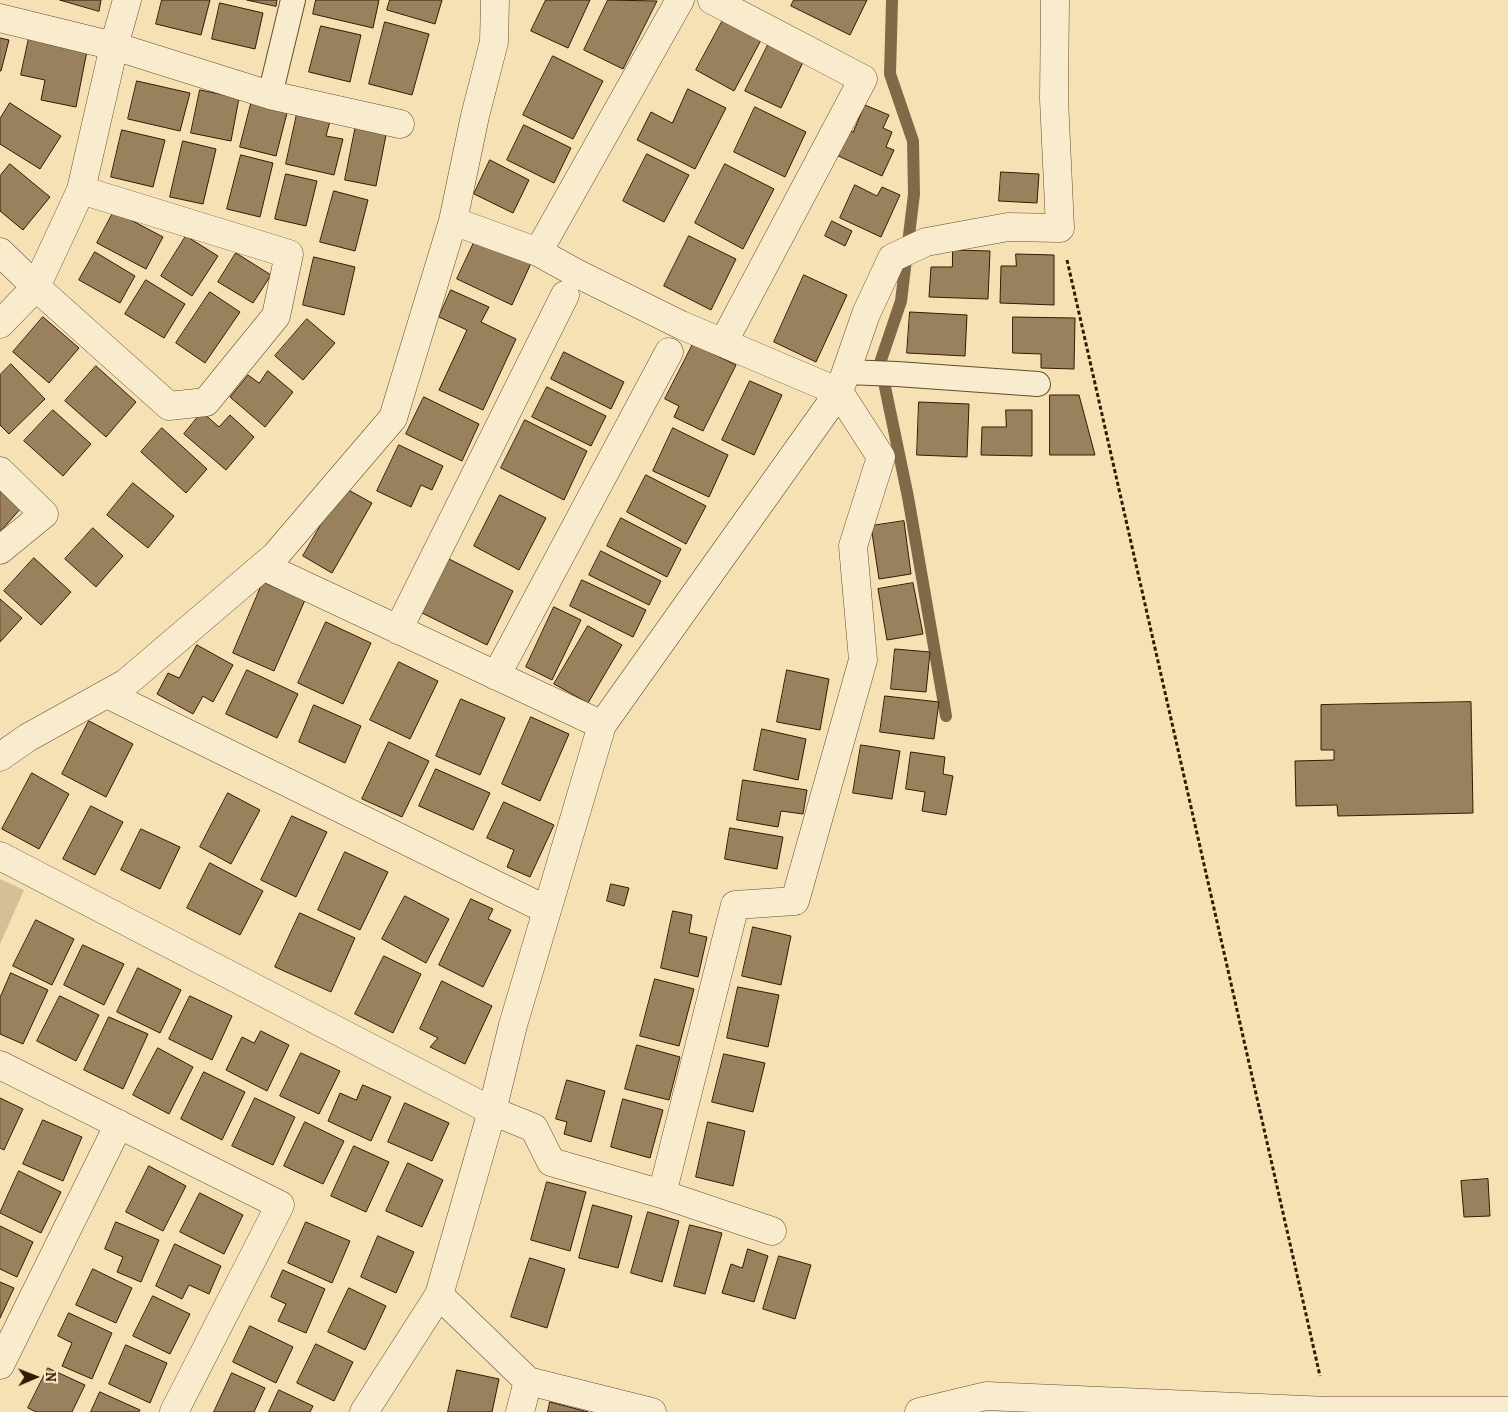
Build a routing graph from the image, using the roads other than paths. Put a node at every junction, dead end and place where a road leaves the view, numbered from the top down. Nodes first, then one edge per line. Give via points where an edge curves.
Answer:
1 (127, 0) edge
2 (292, 0) edge
3 (495, 0) edge
4 (680, 0) edge
5 (712, 0) edge
6 (1055, 0) edge
7 (0, 18) edge
8 (114, 46) junction
9 (270, 94) junction
10 (400, 124) dead end
11 (81, 190) junction
12 (453, 221) junction
13 (0, 252) edge
14 (538, 252) junction
15 (36, 287) junction
16 (566, 295) dead end
17 (0, 324) edge
18 (723, 343) junction
19 (669, 352) dead end
20 (851, 379) junction
21 (1038, 384) dead end
22 (0, 471) edge
23 (0, 550) edge
24 (263, 566) junction
25 (398, 630) junction
26 (496, 676) junction
27 (107, 694) junction
28 (602, 726) junction
29 (0, 757) edge
30 (0, 856) edge
31 (547, 910) junction
32 (0, 1065) edge
33 (492, 1111) junction
34 (119, 1124) junction
35 (662, 1194) junction
36 (772, 1231) dead end
37 (439, 1296) junction
38 (0, 1365) edge
39 (528, 1381) junction
40 (1328, 1411) edge
41 (1508, 1411) edge
42 (174, 1412) edge
43 (364, 1412) edge
44 (520, 1412) edge
45 (652, 1412) edge
46 (919, 1412) edge

1 - 8 street
2 - 9 lane
3 - 12 street via 494,42
4 - 14 street
5 - 18 street via 863,79
6 - 20 street via 1054,99 1060,228 1008,227 926,242 892,258 866,314
7 - 8 street
8 - 9 street
8 - 11 street
9 - 10 street
11 - 15 street
11 - 15 street via 289,254 276,316 206,402 170,406
12 - 14 street
12 - 24 street via 393,418
13 - 15 street
14 - 18 street via 672,321
15 - 17 street
16 - 25 street
18 - 20 street
19 - 26 street
20 - 21 lane via 897,374
20 - 28 street
20 - 35 street via 881,456 853,546 863,660 796,901 735,905
22 - 23 street via 44,514
24 - 25 street
24 - 27 street via 126,683
25 - 26 street
26 - 28 street
27 - 29 street via 27,738
27 - 31 street
28 - 31 street
30 - 33 street
31 - 33 street
32 - 34 street
33 - 35 street via 534,1128 551,1162
33 - 37 street
34 - 38 street
34 - 42 street via 280,1205
35 - 36 street
37 - 39 street
37 - 43 street
39 - 44 street
39 - 45 street
40 - 41 street
40 - 46 street via 986,1396

